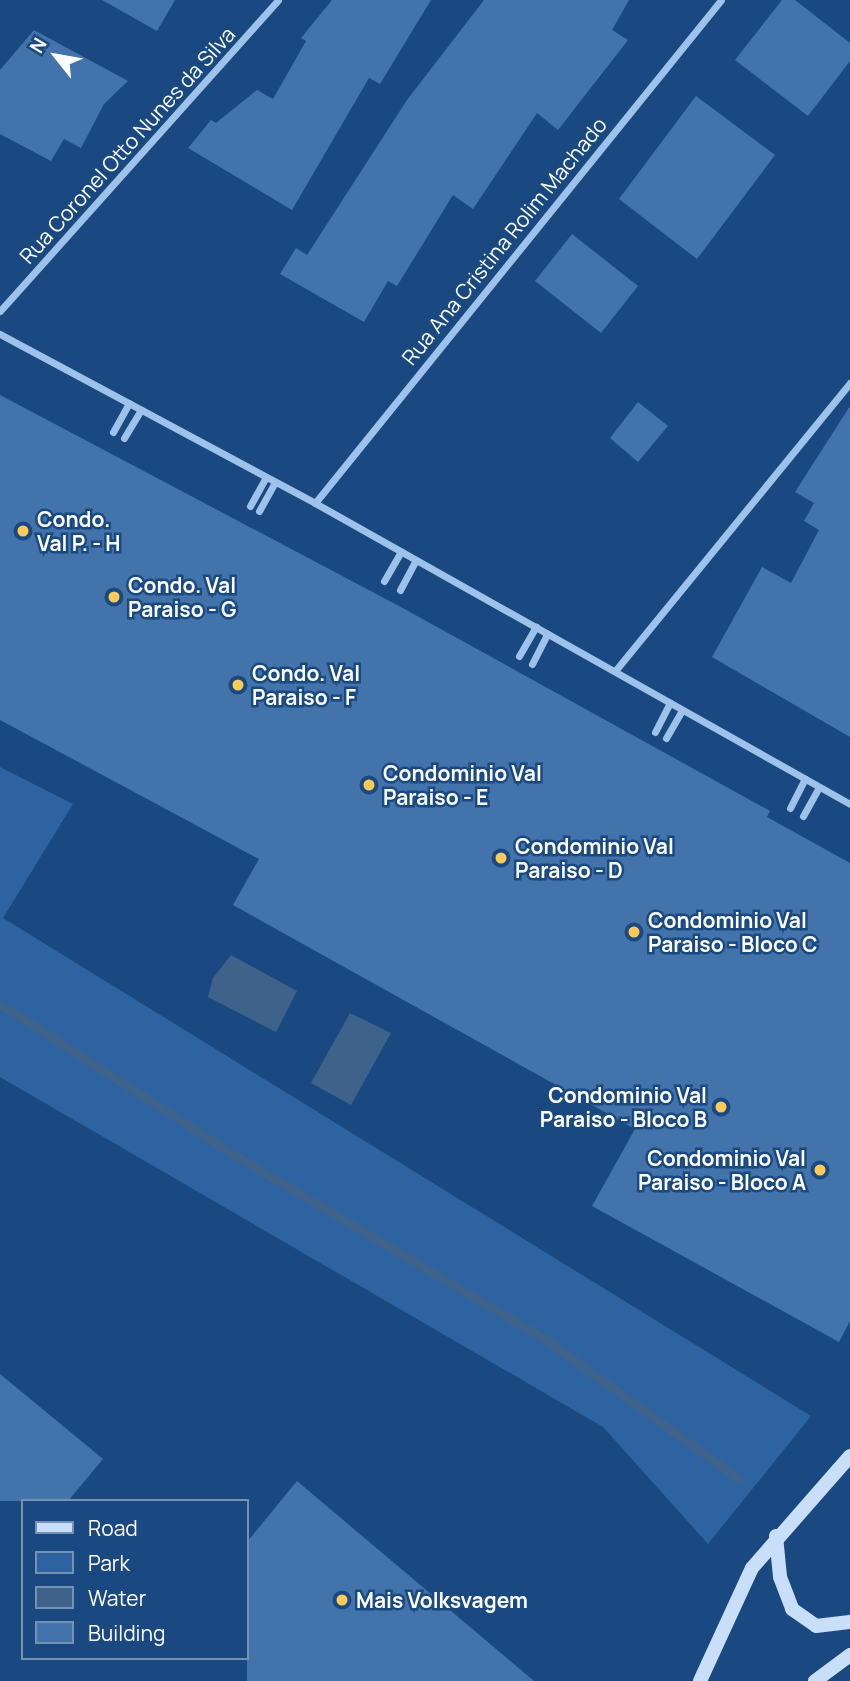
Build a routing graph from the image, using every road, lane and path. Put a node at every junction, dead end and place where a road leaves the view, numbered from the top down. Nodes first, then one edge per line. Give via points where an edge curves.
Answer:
1 (278, 0) edge
2 (721, 0) edge
3 (0, 311) edge
4 (3, 335) edge
5 (0, 346) edge
6 (850, 383) edge
7 (129, 403) junction
8 (141, 410) junction
9 (113, 432) dead end
10 (124, 438) dead end
11 (266, 477) junction
12 (275, 482) junction
13 (315, 503) junction
14 (250, 506) dead end
15 (259, 511) dead end
16 (401, 552) junction
17 (416, 560) junction
18 (384, 581) dead end
19 (400, 590) dead end
20 (537, 627) junction
21 (547, 634) junction
22 (519, 656) dead end
23 (532, 664) dead end
24 (615, 671) junction
25 (670, 703) junction
26 (682, 710) junction
27 (655, 732) dead end
28 (666, 738) dead end
29 (805, 779) junction
30 (819, 787) junction
31 (850, 804) edge
32 (789, 808) dead end
33 (803, 816) dead end
34 (850, 1456) edge
35 (776, 1536) junction
36 (850, 1622) edge
37 (850, 1655) edge
38 (700, 1681) edge
39 (815, 1681) edge

1 - 3 street, Rua Coronel Otto Nunes da Silva
2 - 13 street, Rua Ana Cristina Rolim Machado
4 - 5 street
4 - 7 street
6 - 24 street
7 - 8 street
7 - 9 street
8 - 10 street
8 - 11 street
11 - 12 street
11 - 14 street
12 - 13 street
12 - 15 street
13 - 16 street
16 - 17 street
16 - 18 street
17 - 19 street
17 - 20 street
20 - 21 street
20 - 22 street
21 - 23 street
21 - 24 street
24 - 25 street
25 - 26 street
25 - 27 street
26 - 28 street
26 - 29 street
29 - 30 street
29 - 32 street
30 - 31 street
30 - 33 street
34 - 35 main road
35 - 36 main road via 780,1577 792,1609 816,1626
35 - 38 main road via 752,1568
37 - 39 main road

